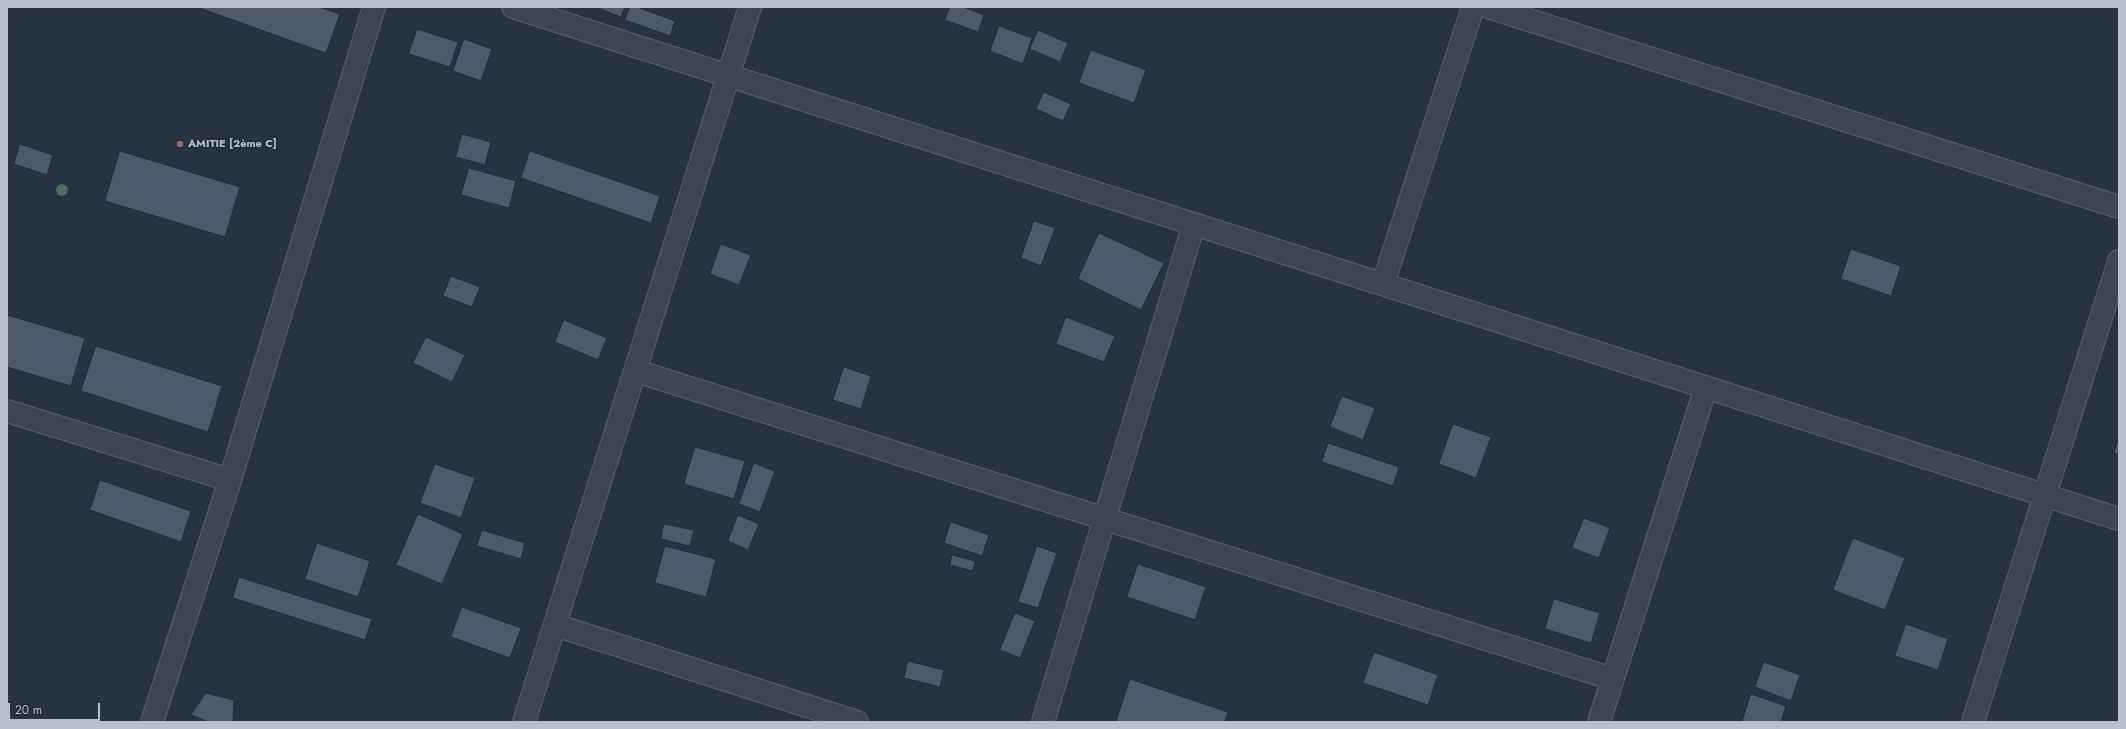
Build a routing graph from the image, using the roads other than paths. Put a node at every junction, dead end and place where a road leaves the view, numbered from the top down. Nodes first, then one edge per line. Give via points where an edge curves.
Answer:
1 (374, 7) edge
2 (513, 7) edge
3 (750, 7) edge
4 (1473, 7) edge
5 (1488, 7) edge
6 (729, 76) junction
7 (2119, 207) edge
8 (1194, 224) junction
9 (2119, 261) edge
10 (1383, 284) junction
11 (636, 370) junction
12 (1706, 387) junction
13 (7, 411) edge
14 (230, 480) junction
15 (2045, 495) junction
16 (1105, 518) junction
17 (2119, 519) edge
18 (555, 625) junction
19 (1613, 679) junction
20 (152, 722) edge
21 (524, 722) edge
22 (857, 722) edge
23 (1043, 722) edge
24 (1599, 722) edge
25 (1973, 722) edge

1 - 14 street
2 - 6 street
3 - 6 street
4 - 10 street
5 - 7 street
6 - 8 street
6 - 11 street
8 - 10 street
8 - 16 street
9 - 15 street
10 - 12 street
11 - 16 street
11 - 18 street
12 - 15 street
12 - 19 street
13 - 14 street
14 - 20 street
15 - 17 street
15 - 25 street
16 - 19 street
16 - 23 street
18 - 21 street
18 - 22 street
19 - 24 street

